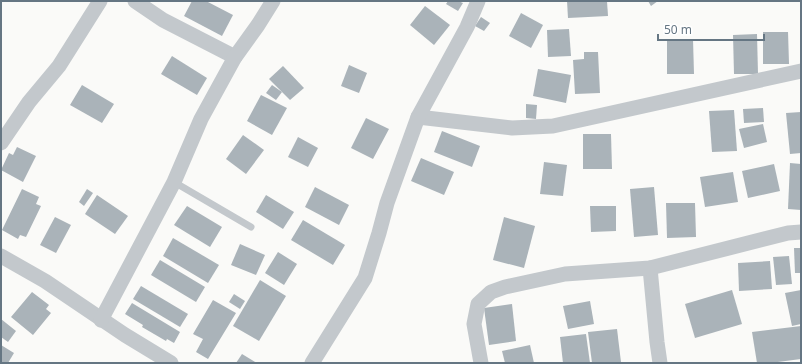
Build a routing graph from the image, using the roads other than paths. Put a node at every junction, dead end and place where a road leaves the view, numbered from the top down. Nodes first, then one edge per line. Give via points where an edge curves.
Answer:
1 (100, 1) edge
2 (135, 1) edge
3 (273, 1) edge
4 (478, 1) edge
5 (235, 57) junction
6 (801, 71) edge
7 (418, 117) junction
8 (1, 142) edge
9 (174, 182) junction
10 (251, 227) dead end
11 (801, 232) edge
12 (1, 256) edge
13 (650, 268) junction
14 (102, 320) junction
15 (171, 363) edge
16 (312, 363) edge
17 (481, 363) edge
18 (660, 363) edge

1 - 8 street via 59,66 29,102
2 - 5 street via 163,20
3 - 5 street
4 - 7 street
5 - 9 street via 201,119
6 - 7 street via 553,126 512,128
7 - 16 street via 387,203 365,278
9 - 10 lane
9 - 14 street
11 - 13 street via 788,233
12 - 14 street via 46,281
13 - 17 street via 565,274 491,292 478,304 474,324
13 - 18 street
14 - 15 street

